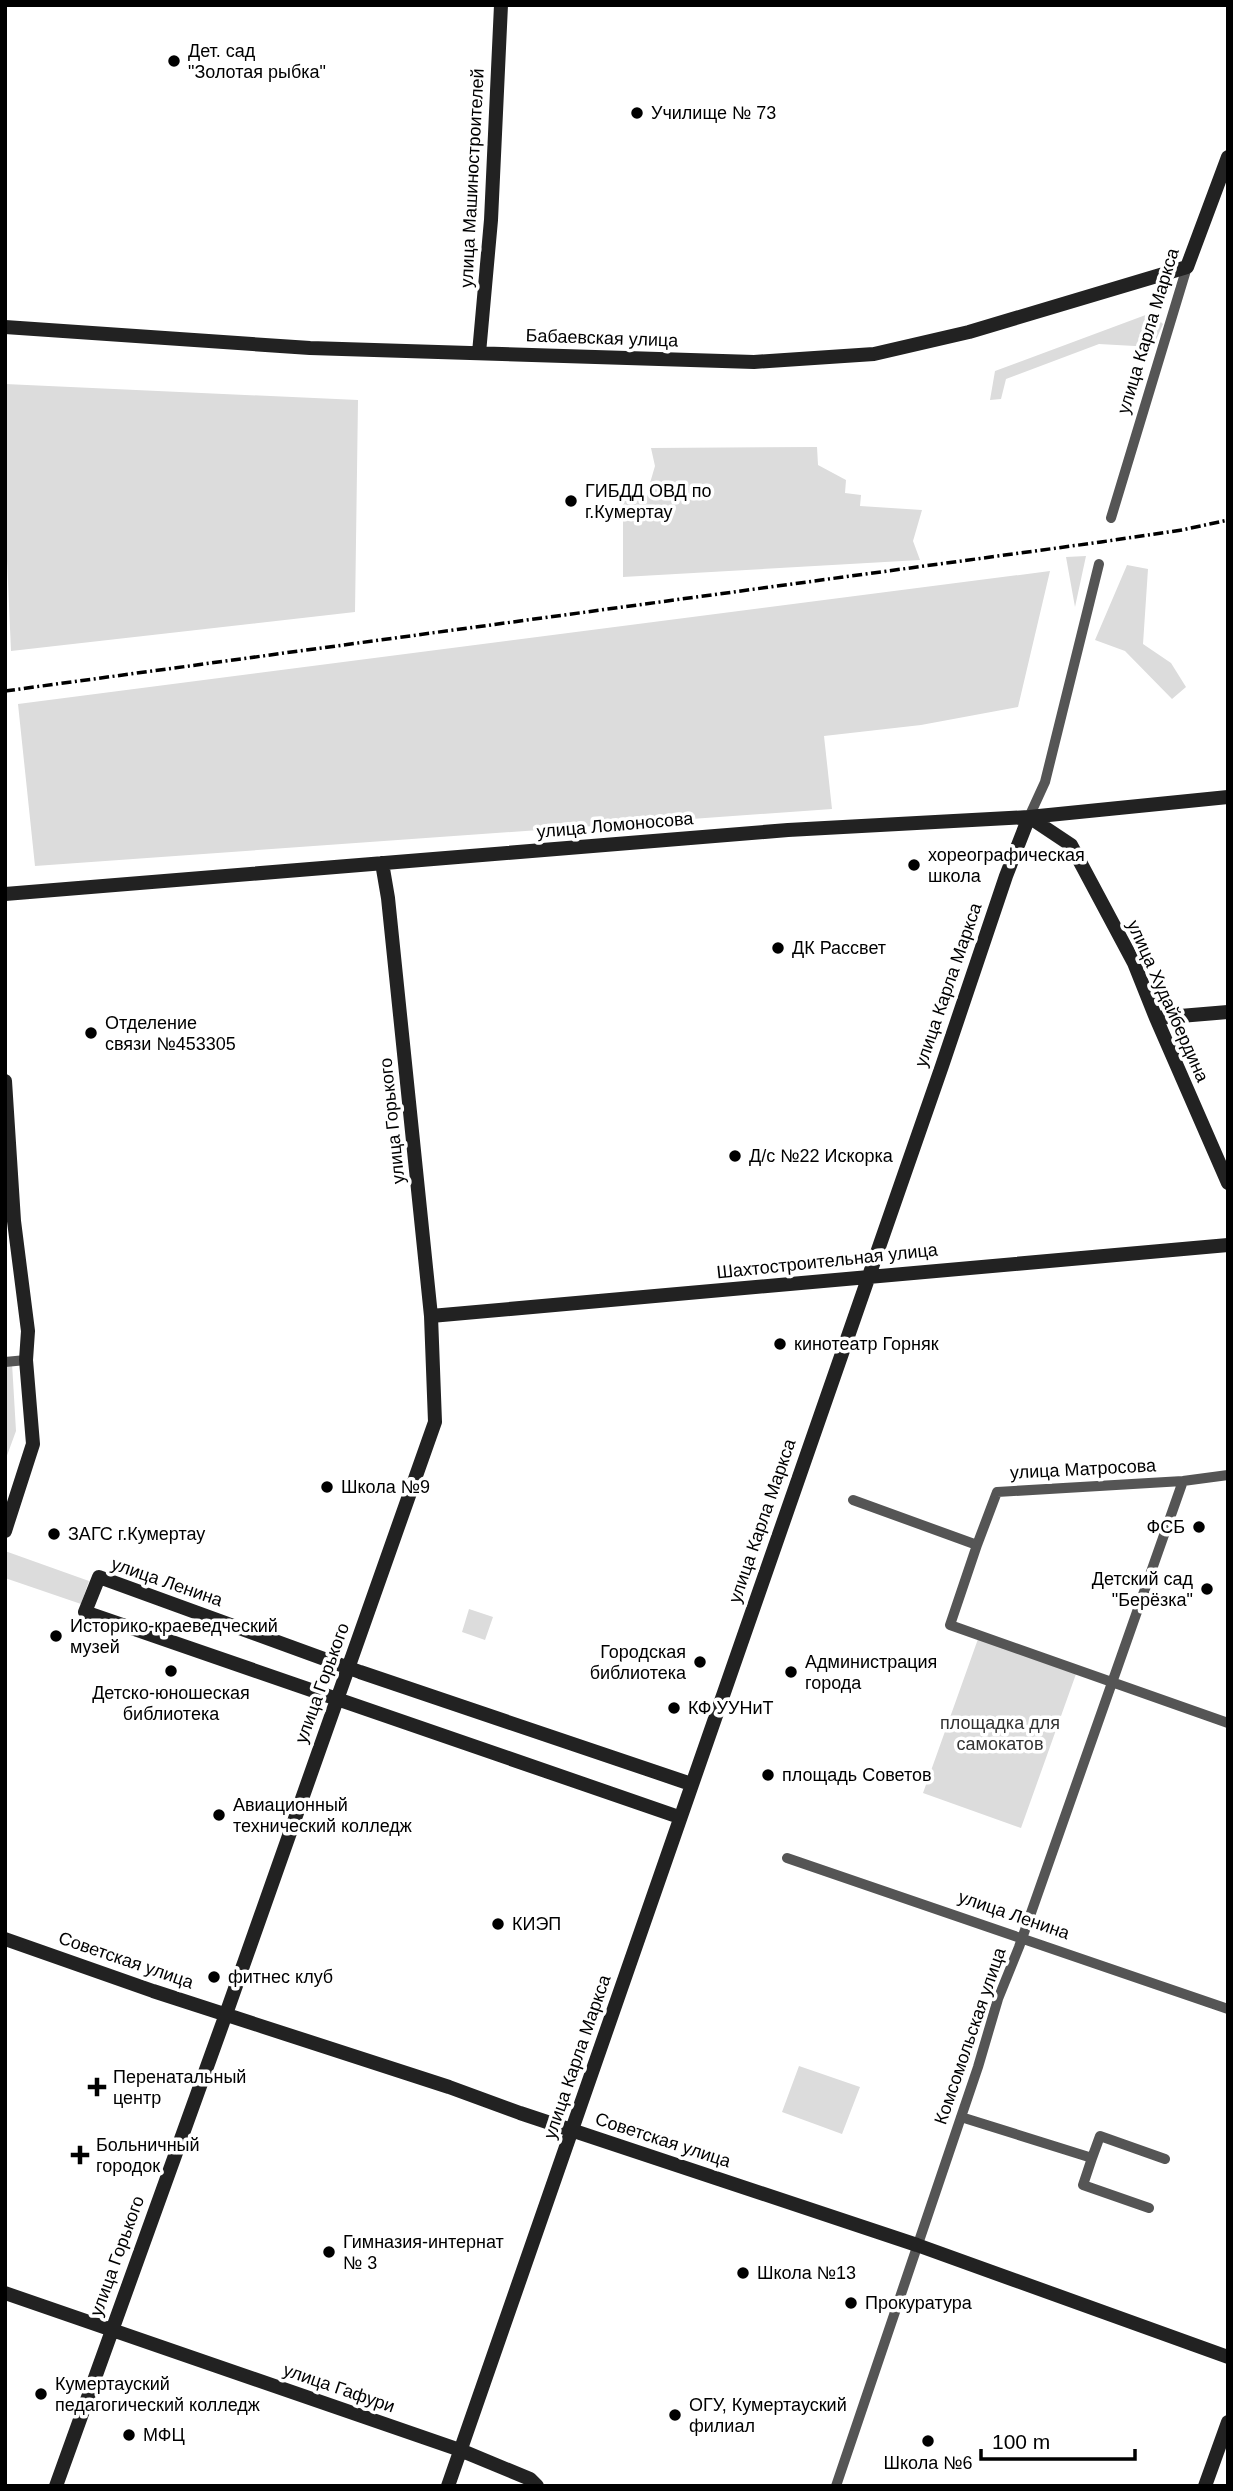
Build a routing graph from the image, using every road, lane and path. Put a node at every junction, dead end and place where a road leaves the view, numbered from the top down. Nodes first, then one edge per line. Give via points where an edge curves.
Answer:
1 (501, 5) edge
2 (1228, 158) edge
3 (1187, 267) junction
4 (6, 328) edge
5 (479, 354) junction
6 (1111, 518) dead end
7 (1099, 564) dead end
8 (1228, 797) edge
9 (1029, 817) junction
10 (382, 863) junction
11 (5, 894) edge
12 (1228, 1012) edge
13 (1156, 1018) junction
14 (5, 1081) edge
15 (1228, 1183) edge
16 (1228, 1245) edge
17 (867, 1277) junction
18 (431, 1316) junction
19 (26, 1360) junction
20 (5, 1362) edge
21 (1228, 1475) edge
22 (1183, 1481) junction
23 (853, 1500) dead end
24 (5, 1531) edge
25 (977, 1545) junction
26 (348, 1667) junction
27 (1112, 1683) junction
28 (337, 1699) junction
29 (1228, 1723) edge
30 (691, 1784) junction
31 (679, 1817) junction
32 (787, 1858) dead end
33 (1022, 1938) junction
34 (5, 1939) edge
35 (1228, 2009) edge
36 (226, 2014) junction
37 (961, 2117) junction
38 (573, 2131) junction
39 (1092, 2158) junction
40 (1165, 2158) dead end
41 (1149, 2208) dead end
42 (917, 2245) junction
43 (5, 2293) edge
44 (111, 2330) junction
45 (1228, 2357) edge
46 (1228, 2423) edge
47 (460, 2450) junction
48 (56, 2486) edge
49 (448, 2486) edge
50 (537, 2486) edge
51 (836, 2486) edge
52 (1205, 2486) edge

1 - 5 main road, улица Машиностроителей
2 - 3 main road, улица Карла Маркса
3 - 5 main road, Бабаевская улица via 969,332 874,354 754,362
3 - 6 street, улица Карла Маркса
4 - 5 main road, Бабаевская улица
7 - 9 street, улица Карла Маркса via 1045,782
8 - 9 main road, улица Ломоносова
9 - 10 main road, улица Ломоносова via 788,830
9 - 13 main road, улица Худайбердина via 1070,845 1135,963
9 - 17 main road, улица Карла Маркса
10 - 11 main road, улица Ломоносова
10 - 18 main road, улица Горького
12 - 13 main road
13 - 15 main road, улица Худайбердина
14 - 19 main road via 14,1221 28,1331
16 - 17 main road, Шахтостроительная улица
17 - 18 main road, Шахтостроительная улица
17 - 30 main road, улица Карла Маркса
18 - 26 main road, улица Горького via 435,1422
19 - 20 street
19 - 24 main road via 33,1444
21 - 22 street, улица Матросова
22 - 25 street, улица Матросова via 997,1492
22 - 27 street, Комсомольская улица
23 - 25 street
25 - 27 street, улица Матросова via 950,1625
26 - 28 main road, улица Горького
26 - 28 main road, улица Ленина via 99,1577 85,1612
26 - 30 main road, улица Ленина
27 - 29 street
27 - 33 street, Комсомольская улица
28 - 31 main road, улица Ленина
28 - 36 main road, улица Горького
30 - 31 main road, улица Карла Маркса
31 - 38 main road, улица Карла Маркса
32 - 33 street, улица Ленина
33 - 35 street, улица Ленина
33 - 37 street, Комсомольская улица
34 - 36 main road, Советская улица
36 - 38 main road, Советская улица
36 - 44 main road, улица Горького
37 - 39 street
37 - 42 street, Комсомольская улица
38 - 42 main road, Советская улица
38 - 47 main road, улица Карла Маркса
39 - 40 street via 1100,2136
39 - 41 street via 1083,2185
42 - 45 main road, Советская улица
42 - 51 street, Комсомольская улица
43 - 44 main road, улица Гафури
44 - 47 main road, улица Гафури
44 - 48 main road, улица Горького
46 - 52 main road
47 - 49 main road, улица Карла Маркса
47 - 50 main road, улица Гафури

